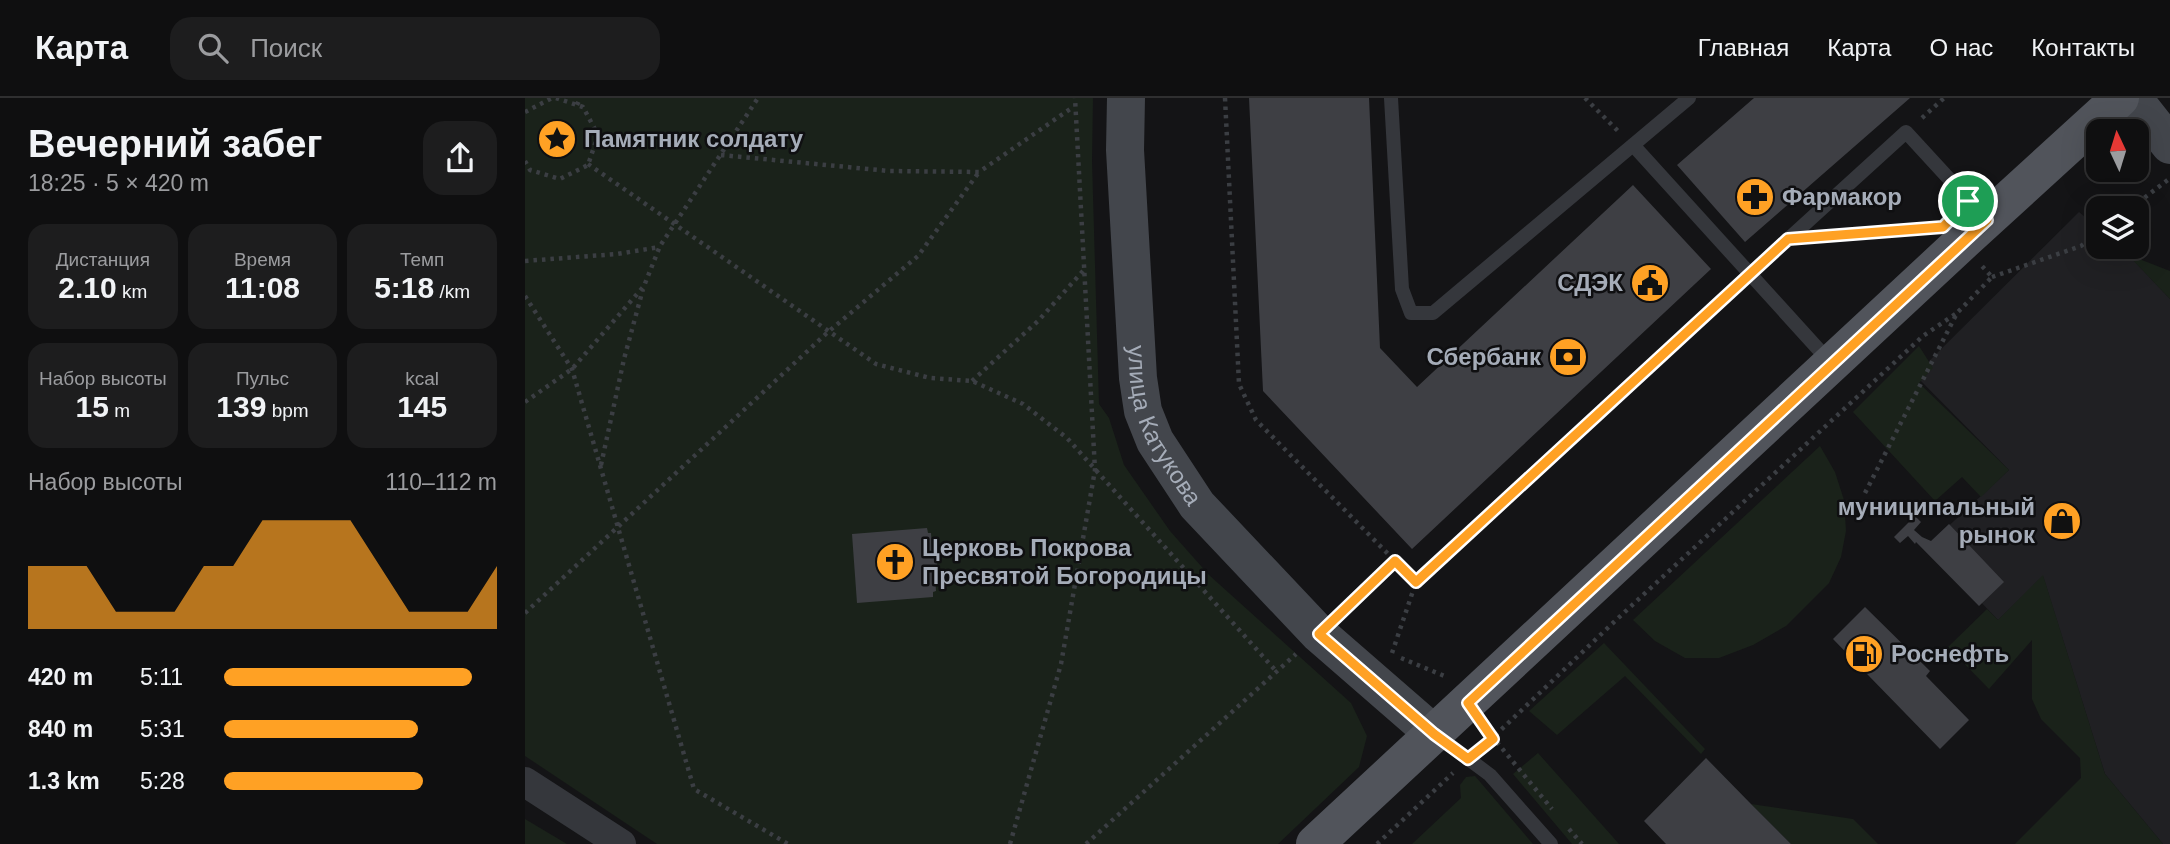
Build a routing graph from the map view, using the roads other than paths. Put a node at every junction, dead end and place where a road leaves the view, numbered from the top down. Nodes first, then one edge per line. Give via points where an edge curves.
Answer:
1 (1126, 98) edge
2 (1391, 98) edge
3 (1689, 98) edge
4 (2120, 98) edge
5 (2133, 98) edge
6 (1633, 145) junction
7 (2170, 145) edge
8 (1974, 232) junction
9 (1750, 274) junction
10 (1832, 364) junction
11 (1434, 734) junction
12 (525, 782) edge
13 (621, 844) edge
14 (1315, 844) edge
15 (1551, 844) edge

1 - 11 street, улица Катукова via 1138,379 1143,411 1155,441 1197,505 1319,634
2 - 6 lane via 1402,289 1411,313 1433,313
3 - 6 lane
4 - 8 main road
5 - 7 street
6 - 9 lane
8 - 9 lane via 1906,132
8 - 10 main road
9 - 10 lane
10 - 11 main road
11 - 14 main road
11 - 15 lane via 1489,775
12 - 13 street

